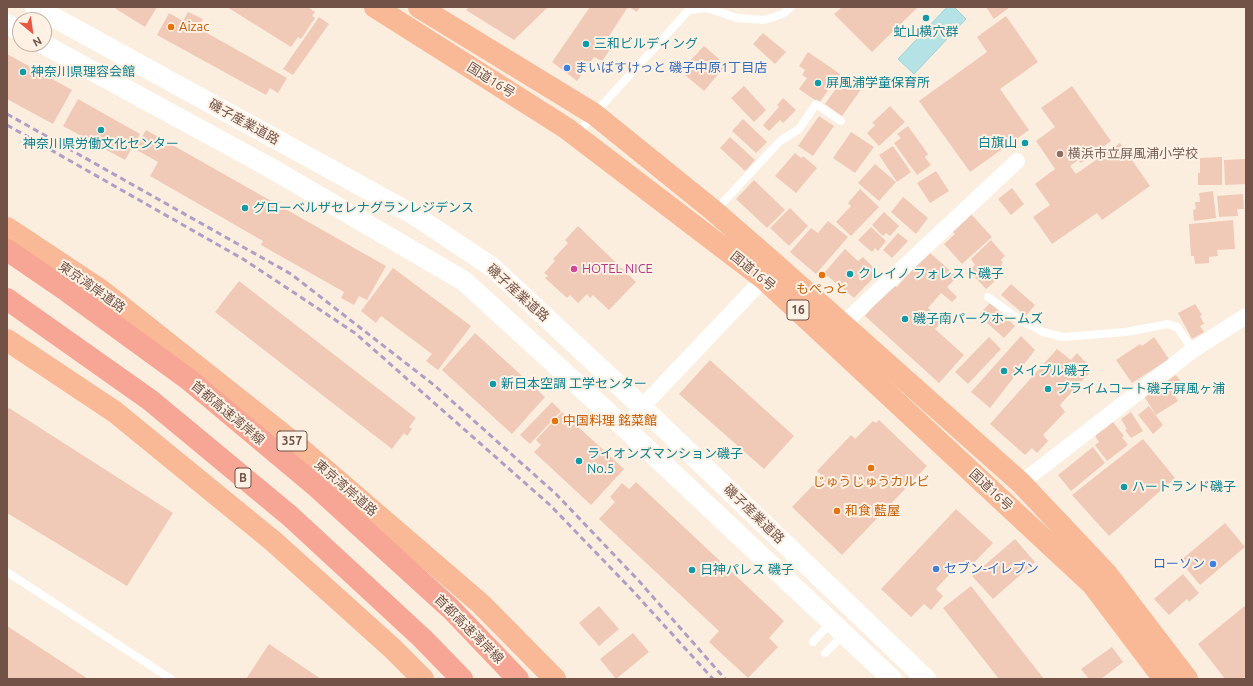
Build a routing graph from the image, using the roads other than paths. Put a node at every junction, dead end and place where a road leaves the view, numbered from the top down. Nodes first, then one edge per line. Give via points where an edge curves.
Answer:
1 (35, 7) edge
2 (375, 7) edge
3 (419, 7) edge
4 (791, 7) edge
5 (689, 8) edge
6 (52, 49) edge
7 (594, 114) junction
8 (841, 121) dead end
9 (576, 135) junction
10 (1017, 160) dead end
11 (714, 212) junction
12 (7, 228) edge
13 (7, 250) edge
14 (770, 272) junction
15 (988, 297) dead end
16 (7, 299) edge
17 (1246, 316) edge
18 (843, 324) junction
19 (7, 340) edge
20 (1193, 350) junction
21 (642, 407) junction
22 (625, 428) junction
23 (1021, 483) junction
24 (7, 572) edge
25 (838, 628) junction
26 (813, 642) dead end
27 (825, 654) dead end
28 (1158, 677) edge
29 (171, 679) edge
30 (423, 679) edge
31 (462, 679) edge
32 (518, 679) edge
33 (555, 679) edge
34 (892, 679) edge
35 (926, 679) edge
36 (1187, 679) edge

1 - 21 street, 磯子産業道路 via 414,215 492,267
2 - 9 highway, 国道16号 / 16
3 - 7 highway, 国道16号 / 16
4 - 5 lane via 783,14 764,20 737,18 707,8
5 - 7 lane
6 - 22 street, 磯子産業道路 via 269,167 464,281
7 - 9 lane
7 - 11 highway, 国道16号 / 16
8 - 11 lane via 816,104 799,129 780,141
9 - 14 highway, 国道16号 / 16
10 - 18 street
11 - 14 highway, 国道16号 / 16
12 - 33 highway, 東京湾岸道路 / 357 via 102,291 294,443 480,604
13 - 32 highway, 首都高速湾岸線 via 188,379 305,477 451,609
14 - 18 highway, 国道16号 / 16
14 - 21 street
14 - 28 highway, 国道16号 / 16 via 1093,585
15 - 20 lane via 1017,318 1043,332 1063,337 1126,332 1168,324 1177,327
16 - 31 highway, B via 150,400 290,516 422,638
17 - 20 street
18 - 23 highway, 国道16号 / 16
19 - 30 highway via 115,412 273,541
20 - 23 street
21 - 22 street
21 - 35 street, 磯子産業道路
22 - 25 street, 磯子産業道路
23 - 36 highway, 国道16号 / 16 via 1106,573
24 - 29 lane
25 - 26 lane
25 - 27 lane
25 - 34 street, 磯子産業道路

